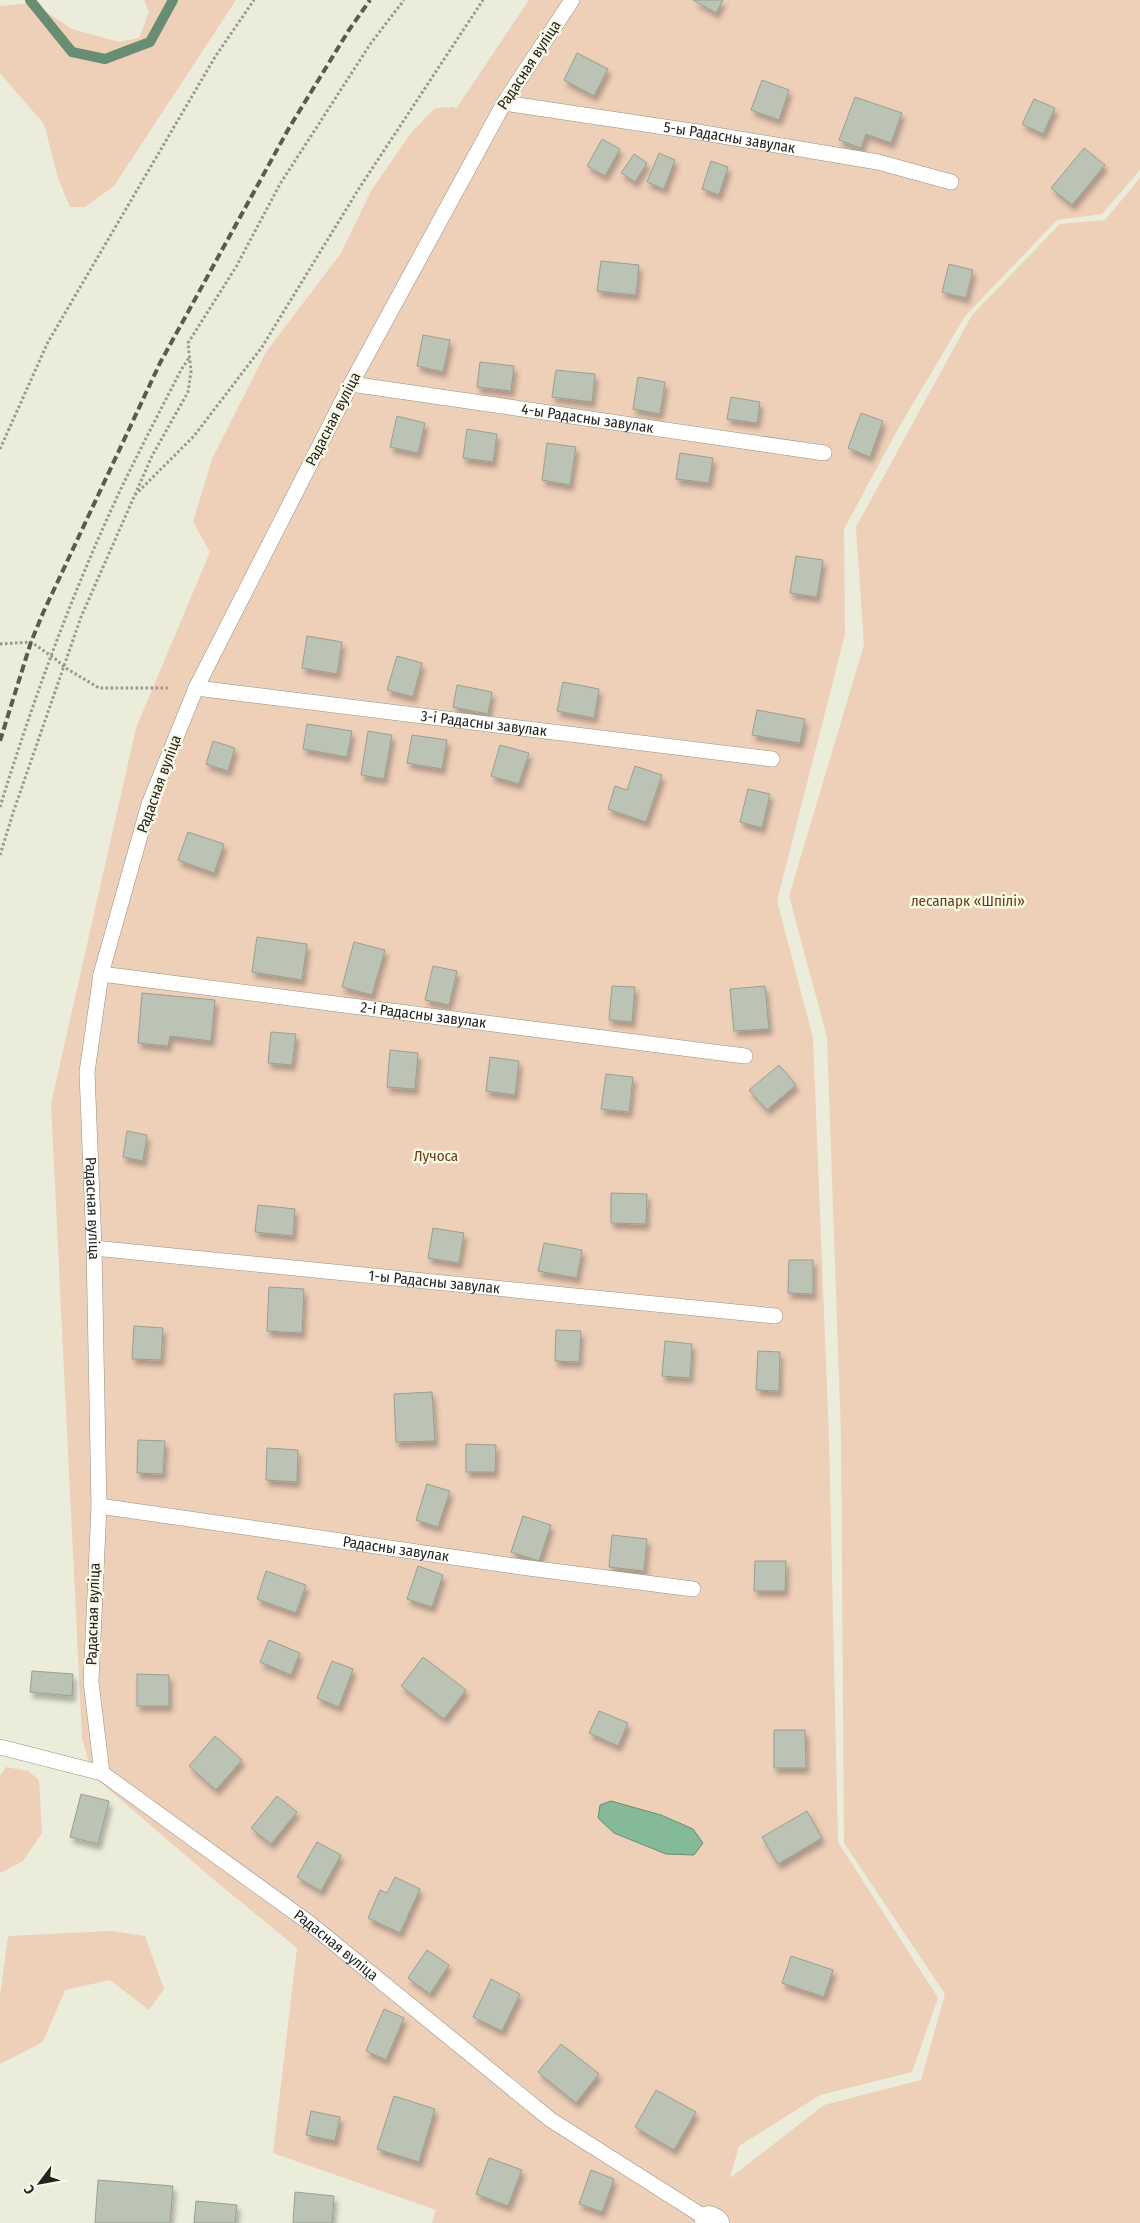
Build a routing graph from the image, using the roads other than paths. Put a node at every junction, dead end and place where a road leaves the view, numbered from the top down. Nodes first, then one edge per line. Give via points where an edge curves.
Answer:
1 (572, 0) edge
2 (504, 103) junction
3 (951, 182) dead end
4 (351, 384) junction
5 (824, 453) dead end
6 (196, 688) junction
7 (772, 759) dead end
8 (101, 974) junction
9 (745, 1056) dead end
10 (94, 1248) junction
11 (775, 1316) dead end
12 (99, 1506) junction
13 (693, 1589) dead end
14 (0, 1748) edge
15 (102, 1773) junction
16 (708, 2222) edge

1 - 2 lane, Радасная вуліца
2 - 3 lane, 5-ы Радасны завулак via 878,162
2 - 4 lane, Радасная вуліца
4 - 5 lane, 4-ы Радасны завулак
4 - 6 lane, Радасная вуліца
6 - 7 lane, 3-і Радасны завулак
6 - 8 lane, Радасная вуліца via 148,804
8 - 9 lane, 2-і Радасны завулак
8 - 10 lane, Радасная вуліца via 86,1072
10 - 11 lane, 1-ы Радасны завулак
10 - 12 lane, Радасная вуліца
12 - 13 lane, Радасны завулак
12 - 15 lane, Радасная вуліца via 90,1682
14 - 15 lane
15 - 16 lane, Радасная вуліца via 308,1922 551,2120

